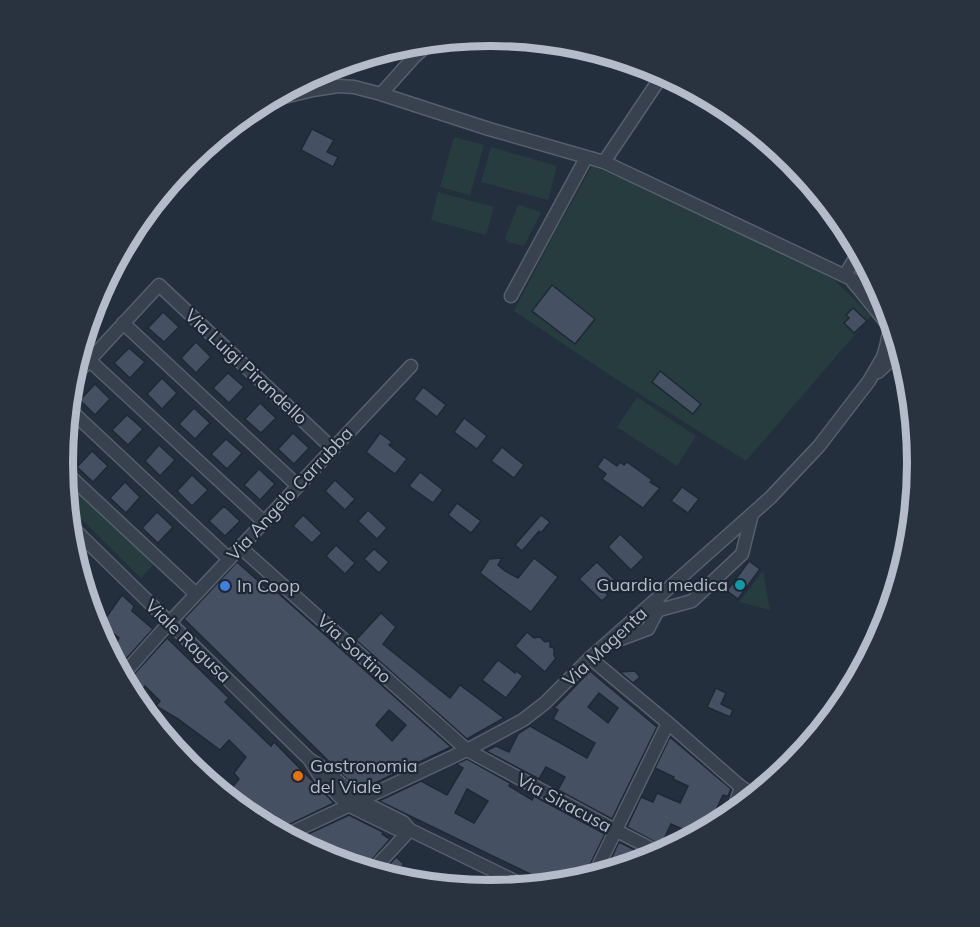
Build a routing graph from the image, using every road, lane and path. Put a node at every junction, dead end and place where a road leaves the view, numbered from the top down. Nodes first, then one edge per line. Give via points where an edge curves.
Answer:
1 (418, 53) edge
2 (658, 82) edge
3 (299, 93) edge
4 (381, 94) junction
5 (586, 158) junction
6 (604, 162) junction
7 (854, 260) edge
8 (845, 275) junction
9 (867, 286) edge
10 (510, 296) dead end
11 (879, 314) edge
12 (123, 323) junction
13 (888, 341) edge
14 (893, 358) edge
15 (89, 360) junction
16 (85, 364) edge
17 (411, 366) dead end
18 (869, 381) junction
19 (76, 416) edge
20 (333, 449) junction
21 (74, 480) edge
22 (298, 486) junction
23 (752, 514) junction
24 (264, 522) junction
25 (79, 534) edge
26 (86, 541) junction
27 (82, 547) edge
28 (240, 548) junction
29 (229, 560) junction
30 (670, 587) junction
31 (196, 594) junction
32 (658, 610) junction
33 (637, 616) junction
34 (169, 623) junction
35 (606, 644) junction
36 (590, 658) junction
37 (128, 670) edge
38 (668, 723) junction
39 (467, 750) junction
40 (741, 787) junction
41 (748, 791) edge
42 (737, 799) edge
43 (354, 803) junction
44 (410, 830) junction
45 (294, 831) edge
46 (617, 831) junction
47 (651, 848) edge
48 (378, 865) edge
49 (599, 866) edge
50 (513, 880) edge

1 - 4 street
2 - 6 street
3 - 4 street via 338,86
4 - 5 street
5 - 6 street
5 - 10 street
6 - 8 street
7 - 8 street
8 - 9 street
8 - 11 street
12 - 15 street
12 - 20 street, Via Luigi Pirandello via 159,285
12 - 22 street
13 - 18 street
14 - 18 street
15 - 16 street
15 - 24 street
17 - 20 street, Via Angelo Carrubba
18 - 23 street, Via Magenta via 819,446
19 - 29 street
20 - 22 street, Via Angelo Carrubba
21 - 31 street
22 - 24 street, Via Angelo Carrubba
23 - 30 street, Via Magenta
23 - 32 street via 742,554 692,601
24 - 28 street, Via Angelo Carrubba
25 - 26 street, Viale Ragusa
26 - 27 street
26 - 34 street, Viale Ragusa
28 - 29 street, Via Angelo Carrubba
28 - 39 street, Via Sortino
29 - 31 street, Via Angelo Carrubba
30 - 32 street
30 - 33 street, Via Magenta
31 - 34 street, Via Angelo Carrubba
32 - 33 street
32 - 35 street via 648,628
33 - 35 street, Via Magenta
34 - 37 street, Via Angelo Carrubba
34 - 43 street, Viale Ragusa via 309,759 351,794
35 - 36 street, Via Magenta
36 - 38 street
36 - 39 street, Via Magenta via 545,703
38 - 40 street
38 - 46 street
39 - 43 street, Via Magenta
39 - 46 street, Via Siracusa
40 - 41 street
40 - 42 street
43 - 44 street, Viale Ragusa via 403,822
43 - 45 street, Via Magenta
44 - 48 street
44 - 50 street, Viale Ragusa
46 - 47 street, Via Siracusa
46 - 49 street

